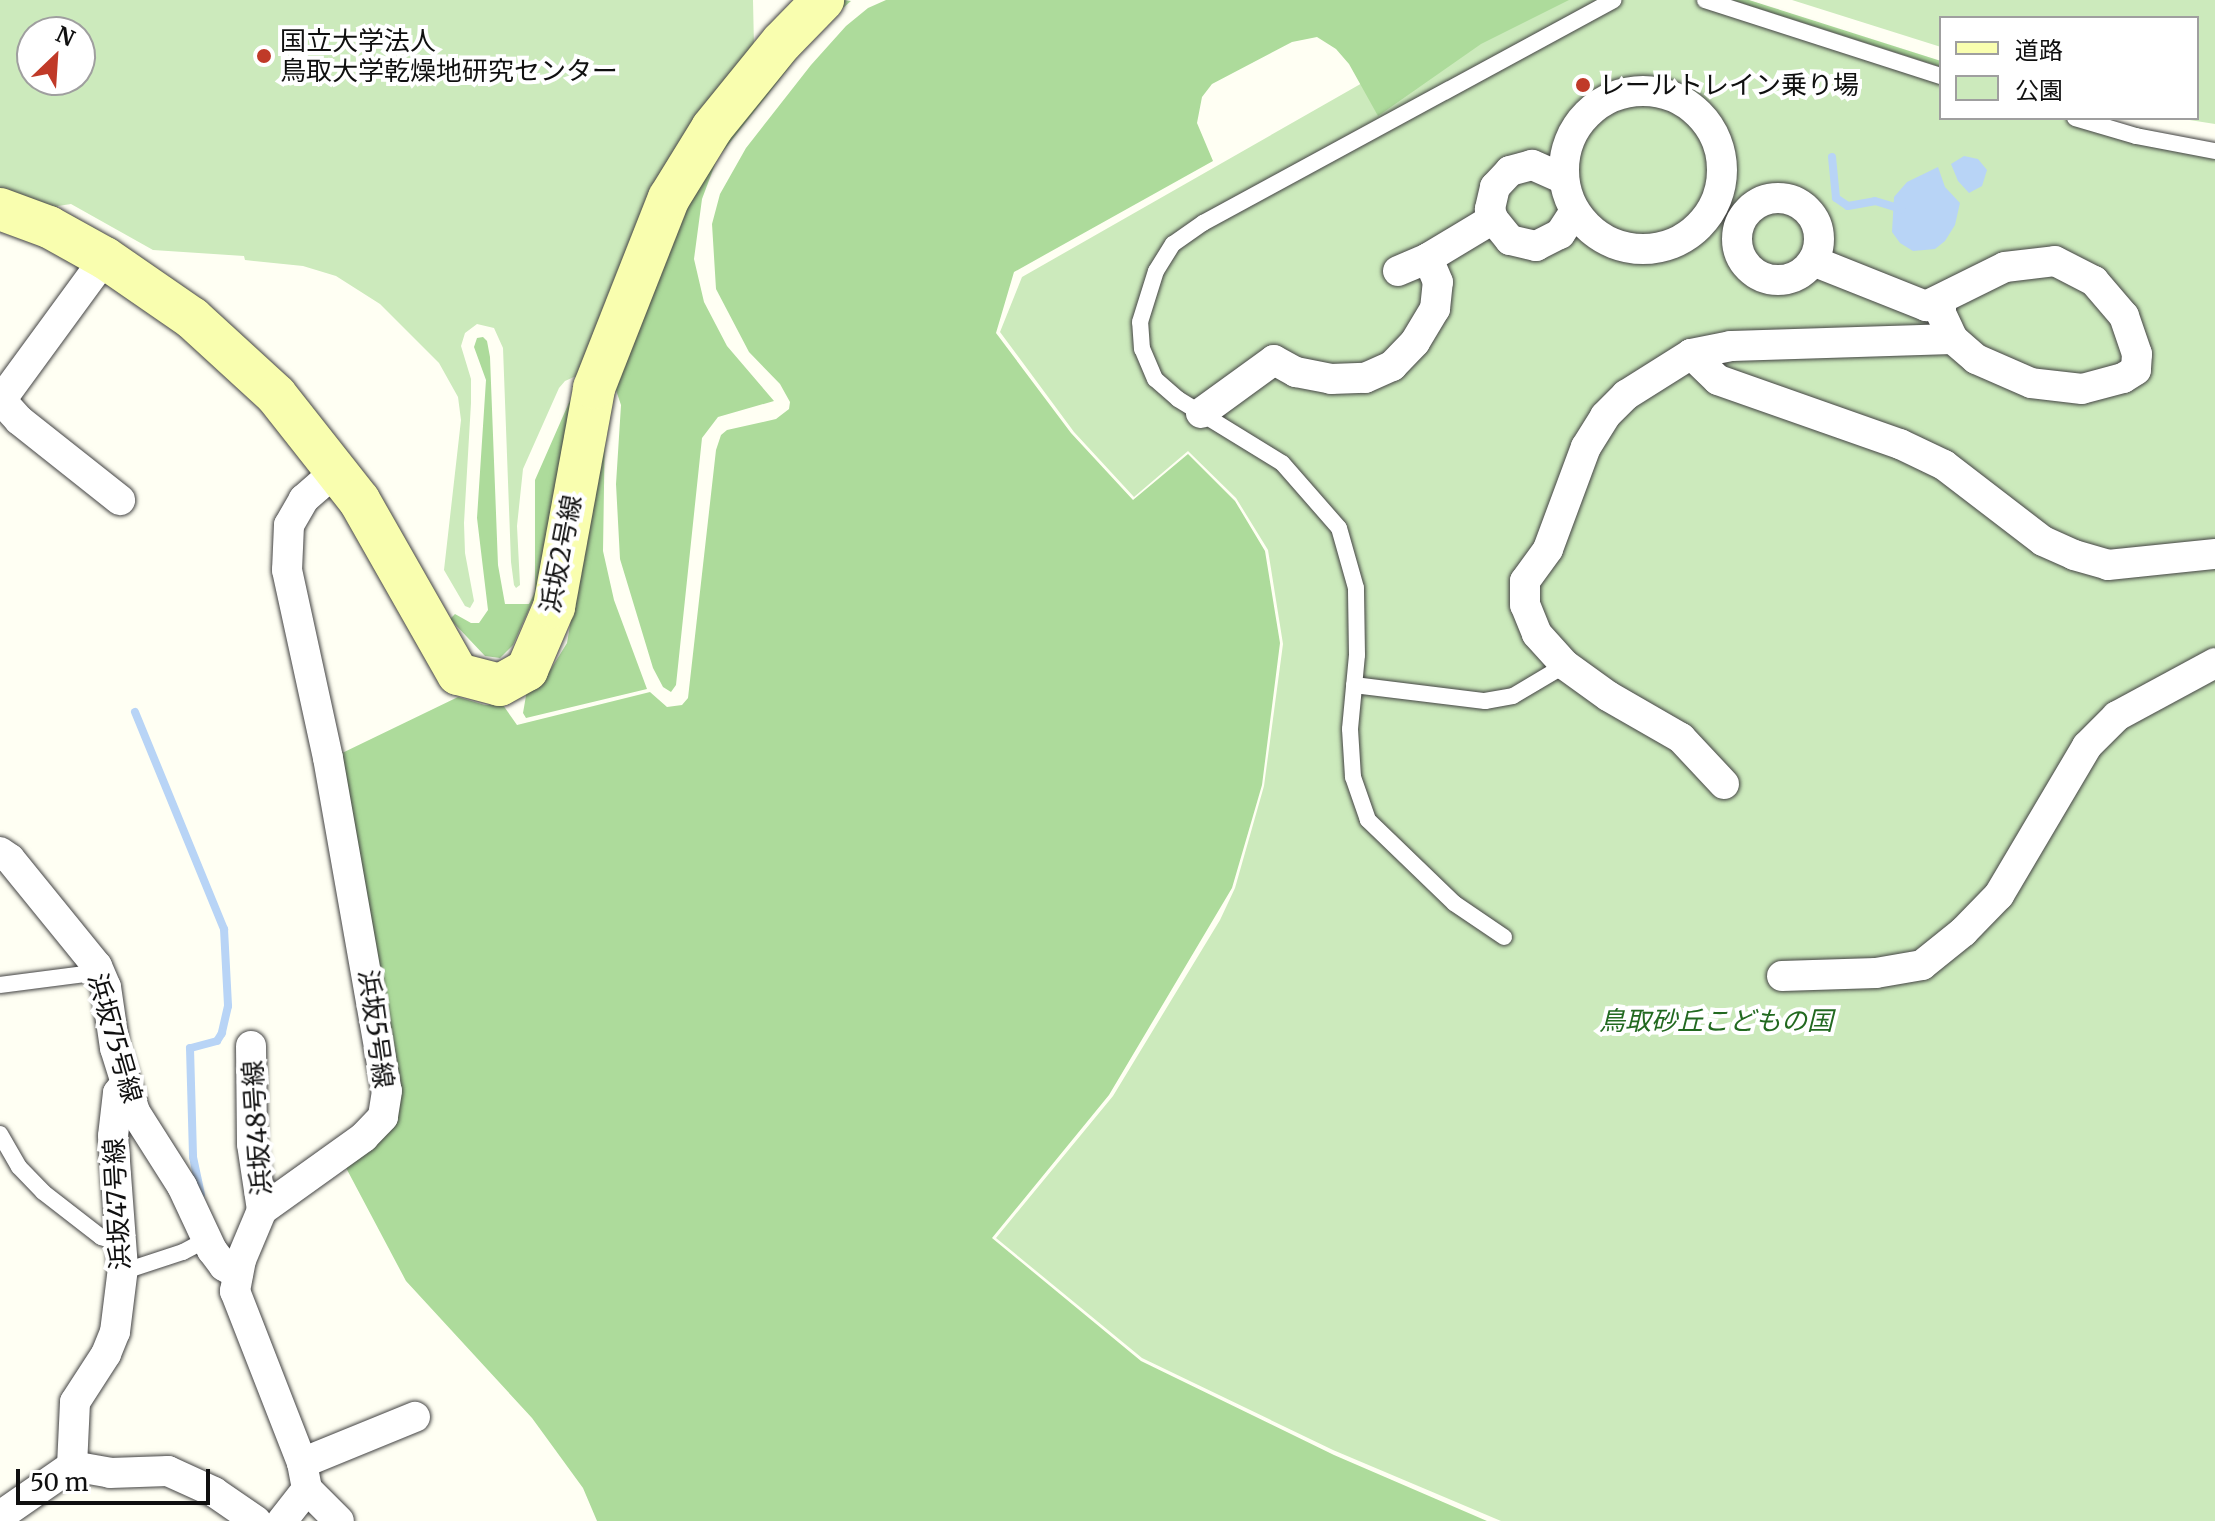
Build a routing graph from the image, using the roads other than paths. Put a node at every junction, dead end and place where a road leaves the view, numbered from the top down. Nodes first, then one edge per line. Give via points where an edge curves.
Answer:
1 (823, 0) edge
2 (1613, 0) edge
3 (1705, 0) edge
4 (1939, 75) edge
5 (2082, 120) edge
6 (2215, 151) edge
7 (1564, 179) junction
8 (1712, 208) junction
9 (0, 209) edge
10 (1575, 211) junction
11 (1493, 219) junction
12 (1740, 223) junction
13 (105, 258) junction
14 (1428, 258) junction
15 (1813, 261) junction
16 (1398, 271) dead end
17 (1941, 300) junction
18 (1953, 339) junction
19 (1691, 354) junction
20 (1201, 413) junction
21 (336, 471) junction
22 (120, 500) dead end
23 (2215, 554) edge
24 (2215, 663) edge
25 (1565, 665) junction
26 (1354, 685) junction
27 (1724, 784) dead end
28 (0, 852) edge
29 (1504, 937) dead end
30 (100, 972) junction
31 (1782, 976) dead end
32 (0, 985) edge
33 (251, 1046) dead end
34 (124, 1085) junction
35 (0, 1134) edge
36 (262, 1210) junction
37 (207, 1239) junction
38 (122, 1257) junction
39 (238, 1274) junction
40 (415, 1417) dead end
41 (72, 1466) junction
42 (304, 1476) junction
43 (0, 1516) edge
44 (256, 1521) edge
45 (282, 1521) edge
46 (339, 1521) edge

1 - 21 street, 浜坂2号線 via 712,128 669,198 594,388 554,607 527,670 500,685 458,674 359,500
2 - 20 lane via 1173,244 1146,300 1140,322 1142,349 1155,379
3 - 4 lane
5 - 6 lane
7 - 8 street via 1567,144 1586,114 1615,96 1666,94 1697,112 1716,141 1722,175
7 - 10 street
7 - 11 street via 1532,165 1510,171 1495,187
8 - 10 street via 1683,238 1644,249 1604,239
8 - 12 street
9 - 13 street, 浜坂2号線 via 49,227
10 - 11 street via 1560,234 1536,246 1510,240
11 - 14 street
12 - 15 street via 1738,250 1754,272 1779,280 1804,271
12 - 15 street via 1758,202 1771,198 1798,203 1816,222
13 - 21 street, 浜坂2号線 via 192,318 276,395
13 - 22 street via 1,400
14 - 16 street
14 - 20 street via 1438,282 1435,309 1392,366 1365,378 1331,379 1296,372 1274,360
15 - 17 street via 1926,306
17 - 18 street
17 - 18 street via 2005,267 2055,261 2094,281 2124,316 2137,354 2136,370 2082,389 2031,383 1976,359
18 - 19 street via 1731,346
19 - 23 street via 1718,380 1900,444 1944,465 2043,541 2074,555 2108,565
19 - 25 street via 1626,395 1605,416 1586,447 1548,549 1525,581 1525,605 1537,634
20 - 26 lane via 1282,463 1339,528 1356,588
21 - 36 street, 浜坂5号線 via 304,499 289,525 287,570 331,773 387,1091 383,1117 364,1137
24 - 31 street via 2117,716 2087,746 1999,895 1922,965 1876,973
25 - 26 lane via 1513,696 1485,701
25 - 27 street via 1681,738
26 - 29 lane via 1353,777 1368,820 1454,903
28 - 30 street, 浜坂75号線
30 - 32 lane
30 - 34 street, 浜坂75号線
33 - 36 street, 浜坂48号線 via 252,1144
34 - 37 street, 浜坂75号線
34 - 38 street, 浜坂47号線 via 118,1093 113,1136
35 - 38 lane via 19,1167 43,1192
36 - 39 street
37 - 38 lane via 168,1258
37 - 39 street, 浜坂75号線 via 224,1266
38 - 41 street, 浜坂47号線 via 115,1332 75,1402
39 - 42 street via 235,1291
40 - 42 street
41 - 43 street
41 - 44 street via 110,1473 168,1471 214,1492
42 - 45 street
42 - 46 street

